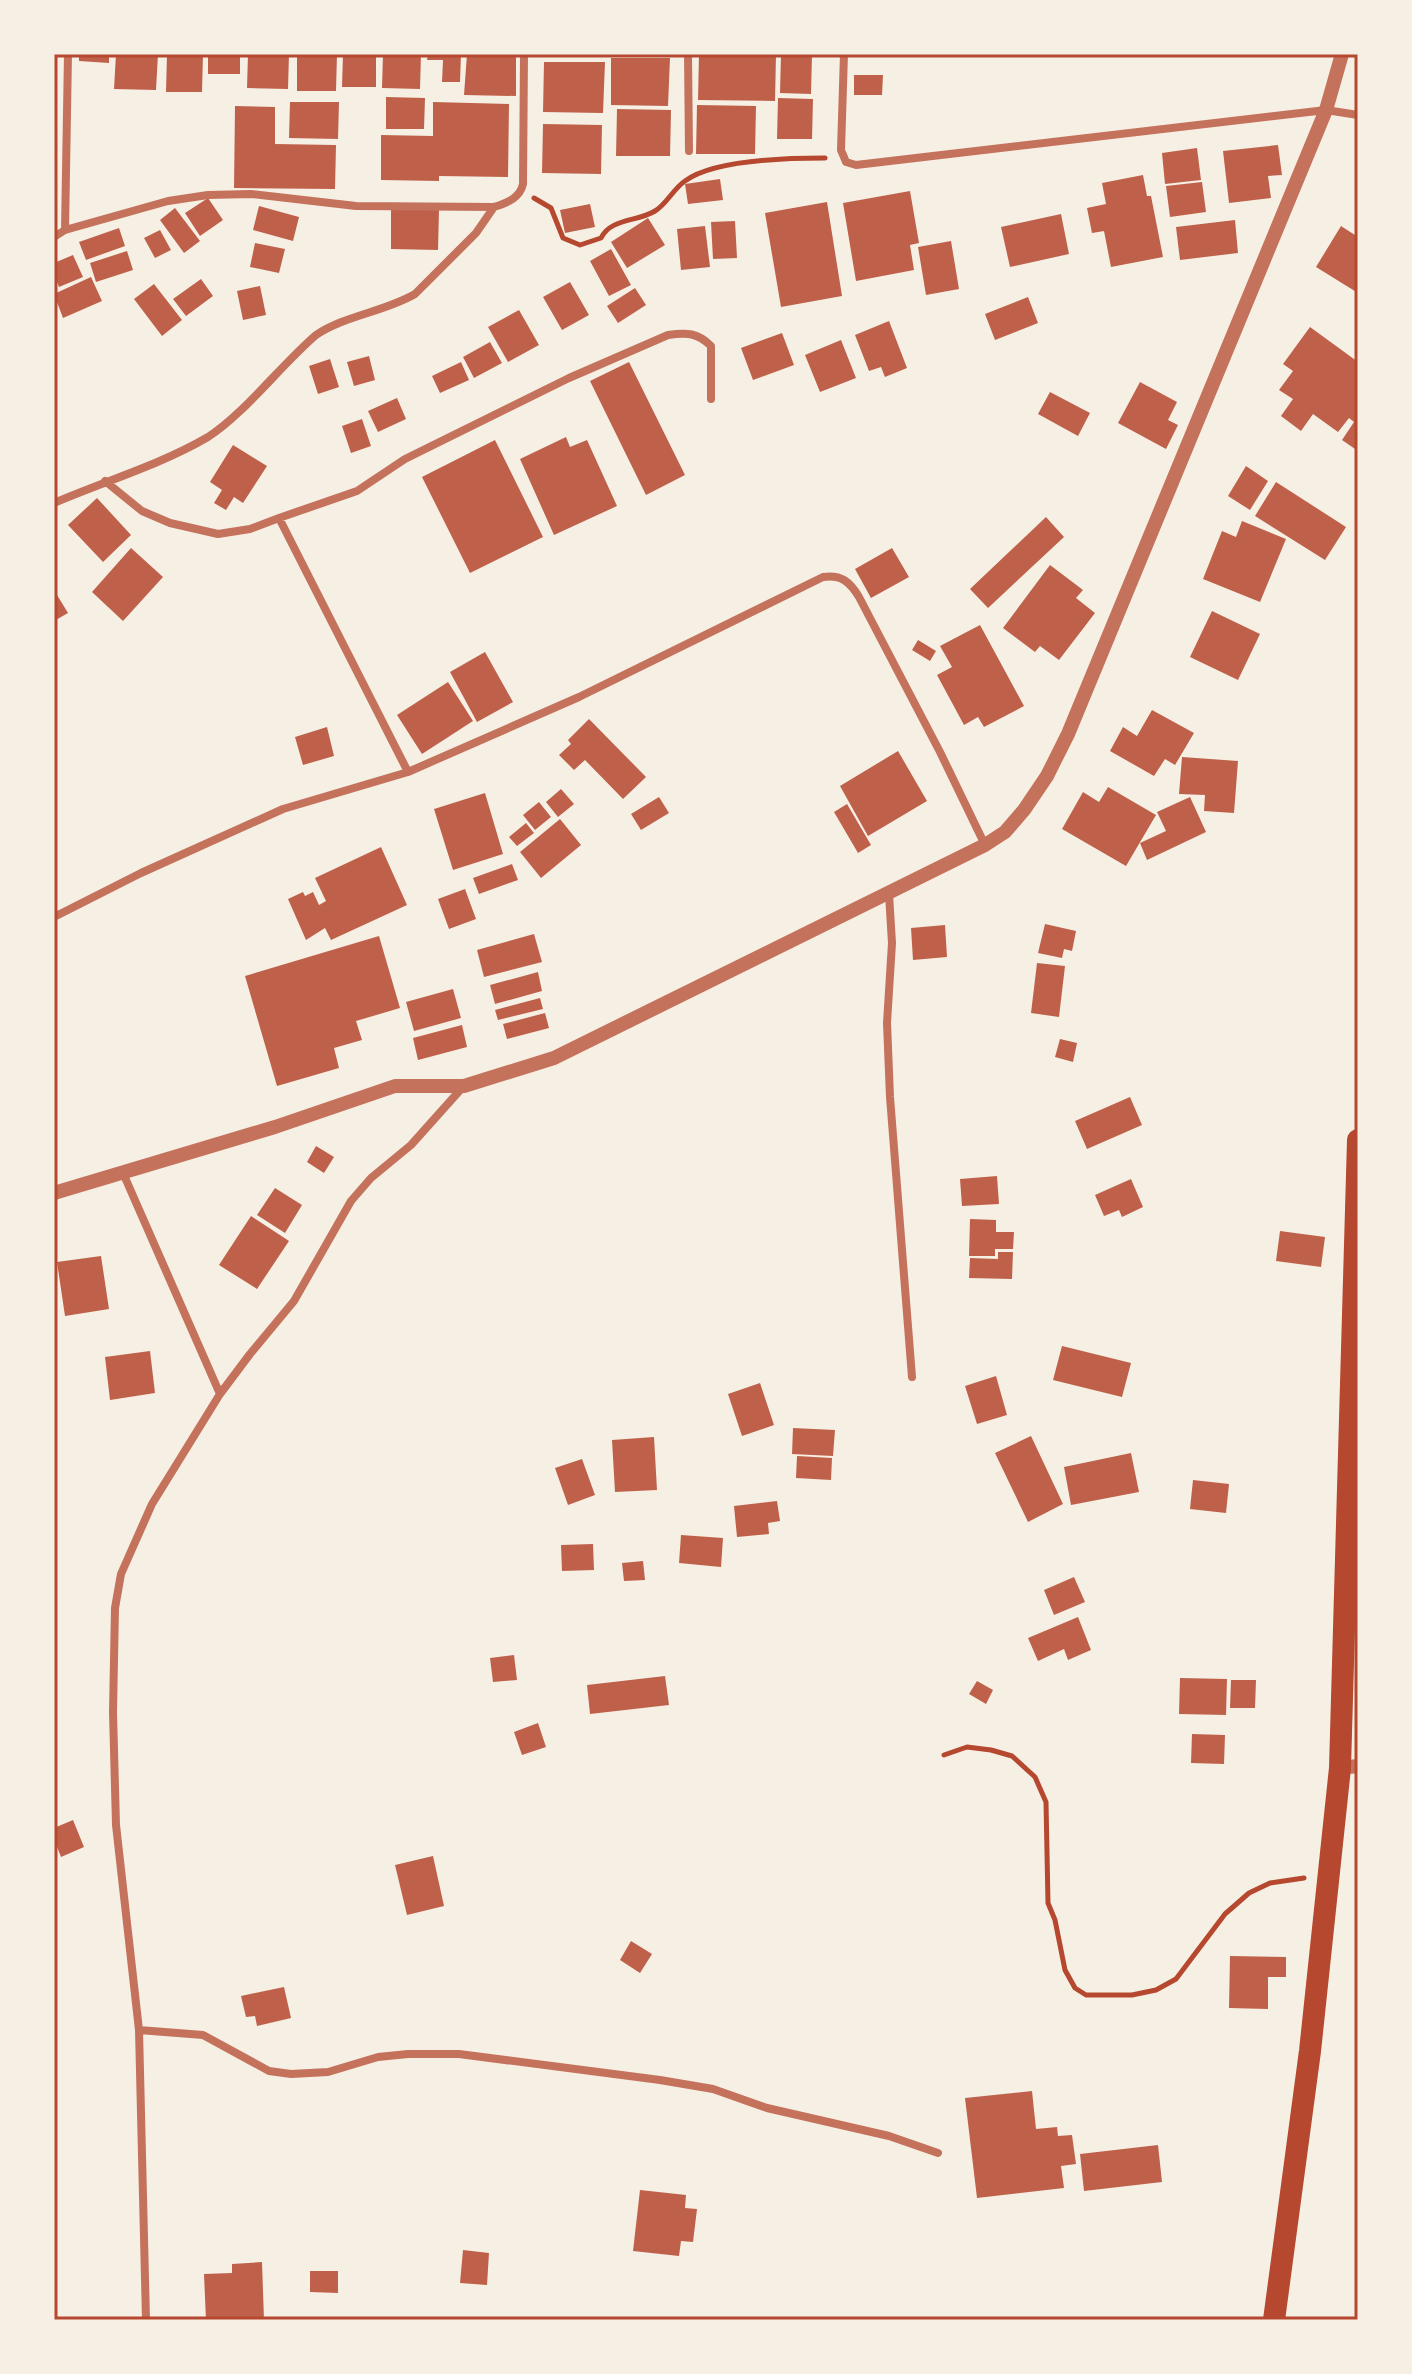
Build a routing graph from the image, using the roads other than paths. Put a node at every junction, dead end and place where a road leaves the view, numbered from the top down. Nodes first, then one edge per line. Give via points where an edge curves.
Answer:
1 (68, 54) edge
2 (524, 54) edge
3 (688, 54) edge
4 (844, 54) edge
5 (1342, 54) edge
6 (1326, 110) junction
7 (1358, 115) edge
8 (689, 151) dead end
9 (494, 207) junction
10 (65, 230) junction
11 (54, 237) edge
12 (711, 399) dead end
13 (105, 481) junction
14 (54, 503) edge
15 (279, 518) junction
16 (408, 772) junction
17 (985, 845) junction
18 (889, 894) junction
19 (54, 917) edge
20 (464, 1086) junction
21 (1358, 1140) edge
22 (123, 1173) junction
23 (54, 1193) edge
24 (912, 1377) dead end
25 (220, 1394) junction
26 (1349, 1767) edge
27 (139, 2030) junction
28 (938, 2153) dead end
29 (146, 2320) edge
30 (1274, 2320) edge

1 - 10 street
2 - 9 street via 522,191
3 - 8 street
4 - 6 street via 842,157 856,165
5 - 6 street
6 - 7 street
6 - 17 street via 1068,734 1024,810
9 - 10 street via 356,206 251,194 208,195
9 - 13 street via 476,233 415,294 330,326 209,436
10 - 11 street
12 - 15 street via 711,346 702,337 668,335 405,459 357,491
13 - 14 street
13 - 15 street via 142,511 218,534
15 - 16 street
16 - 17 street via 835,575 859,597
16 - 19 street via 283,809
17 - 18 street
18 - 20 street via 554,1058
18 - 24 street via 889,1082
20 - 22 street via 395,1086
20 - 25 street via 351,1201 294,1301
21 - 26 highway
22 - 23 street
22 - 25 street
25 - 27 street via 131,1545 115,1608 116,1825
26 - 30 highway via 1329,1875
27 - 28 street via 203,2035 269,2071 291,2074 328,2072 378,2057 459,2054 673,2082
27 - 29 street

